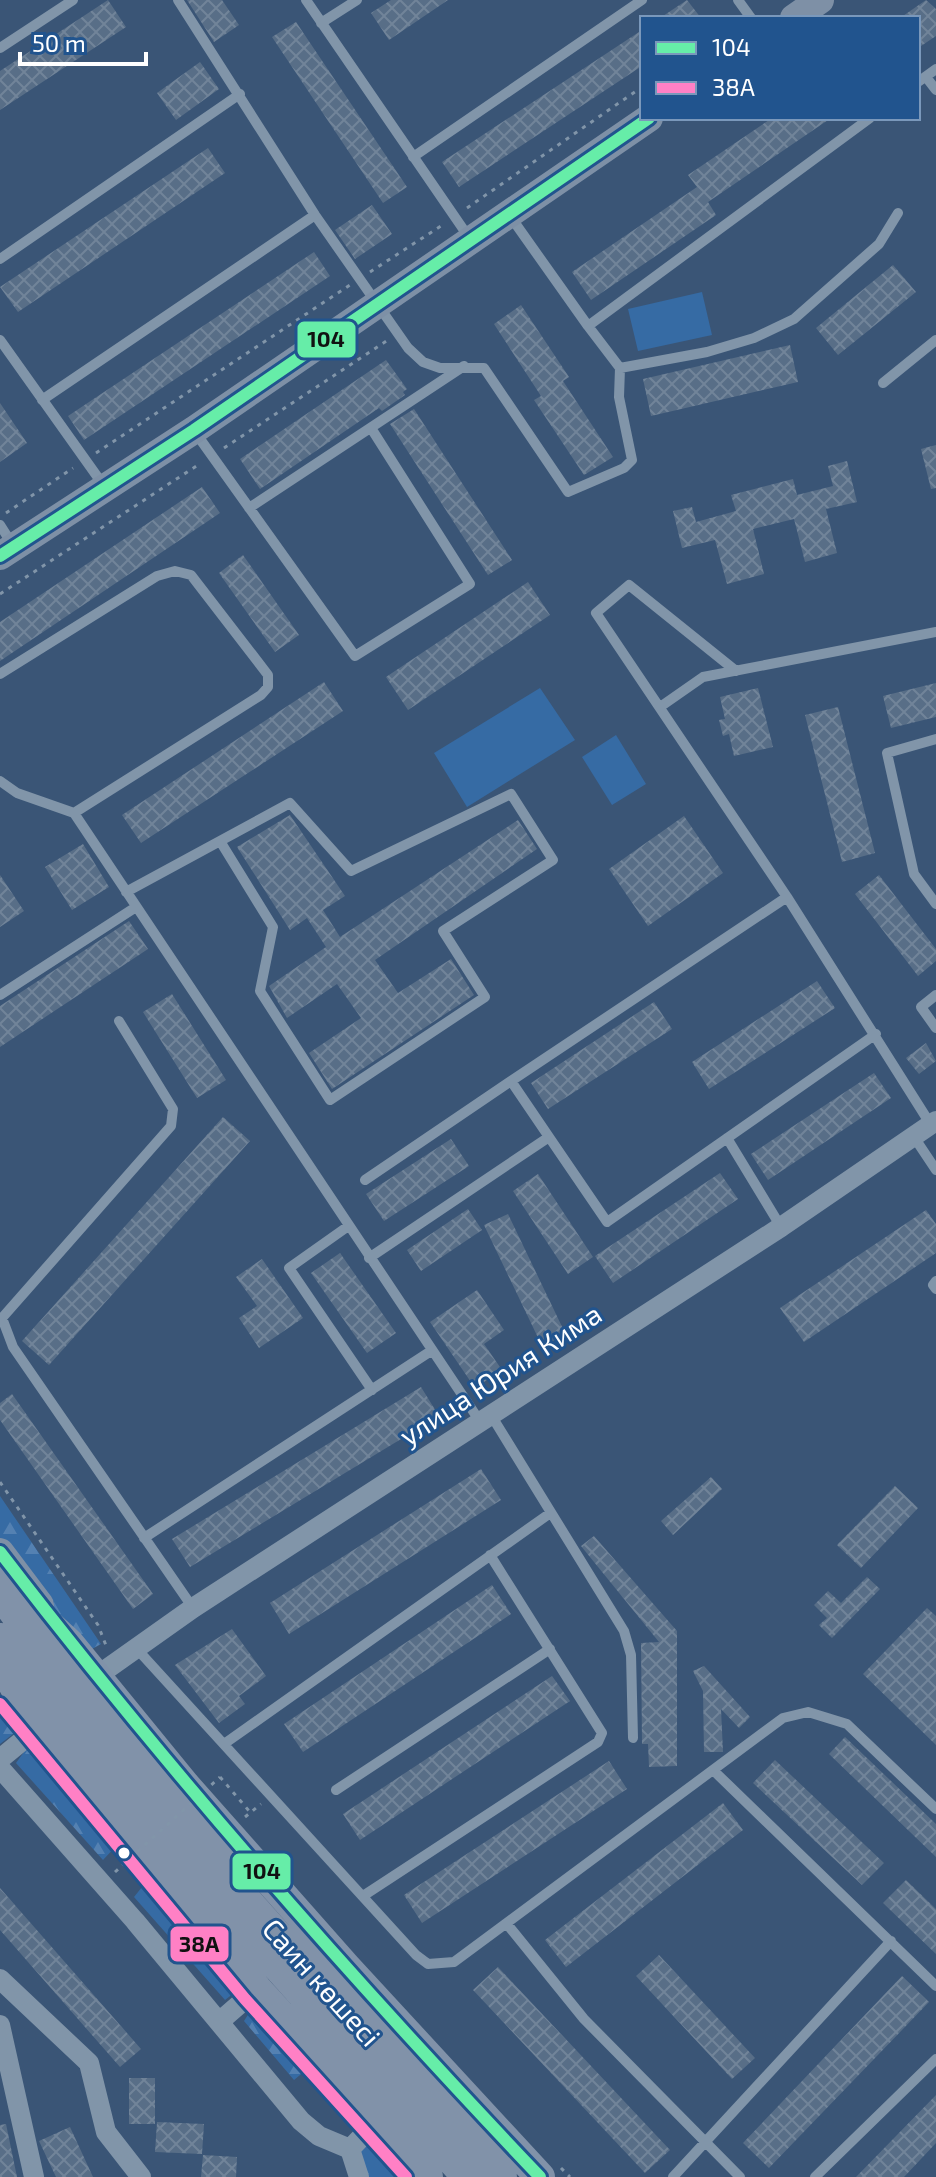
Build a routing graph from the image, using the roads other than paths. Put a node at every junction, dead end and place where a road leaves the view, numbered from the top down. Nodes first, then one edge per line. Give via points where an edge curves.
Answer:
1 (73, 0) edge
2 (178, 0) edge
3 (306, 0) edge
4 (357, 0) edge
5 (642, 0) edge
6 (820, 0) edge
7 (797, 16) edge
8 (321, 23) junction
9 (0, 48) edge
10 (936, 69) edge
11 (922, 80) edge
12 (936, 90) edge
13 (240, 94) junction
14 (646, 120) edge
15 (867, 120) edge
16 (413, 157) junction
17 (898, 213) dead end
18 (315, 215) junction
19 (509, 215) junction
20 (471, 240) junction
21 (0, 259) edge
22 (376, 304) junction
23 (588, 326) junction
24 (0, 340) edge
25 (936, 340) edge
26 (466, 365) junction
27 (620, 368) junction
28 (883, 383) dead end
29 (42, 400) junction
30 (371, 428) junction
31 (194, 430) junction
32 (105, 488) junction
33 (249, 508) junction
34 (5, 543) edge
35 (936, 632) edge
36 (736, 671) junction
37 (0, 674) edge
38 (660, 707) junction
39 (936, 739) edge
40 (0, 781) edge
41 (74, 813) junction
42 (220, 841) junction
43 (126, 892) junction
44 (787, 897) junction
45 (936, 904) edge
46 (136, 907) junction
47 (0, 995) edge
48 (936, 995) edge
49 (119, 1021) dead end
50 (936, 1028) edge
51 (876, 1034) junction
52 (511, 1081) junction
53 (934, 1123) edge
54 (549, 1137) junction
55 (914, 1137) junction
56 (727, 1138) junction
57 (936, 1170) edge
58 (365, 1180) dead end
59 (347, 1227) junction
60 (781, 1227) junction
61 (369, 1258) junction
62 (936, 1281) edge
63 (936, 1289) edge
64 (431, 1351) junction
65 (372, 1390) junction
66 (484, 1417) junction
67 (549, 1514) junction
68 (144, 1538) junction
69 (0, 1552) edge
70 (490, 1555) junction
71 (0, 1580) edge
72 (0, 1593) edge
73 (193, 1608) junction
74 (0, 1638) edge
75 (69, 1643) junction
76 (136, 1648) junction
77 (550, 1649) junction
78 (0, 1660) edge
79 (105, 1670) junction
80 (0, 1679) edge
81 (34, 1720) junction
82 (633, 1738) dead end
83 (224, 1744) junction
84 (0, 1759) edge
85 (0, 1768) edge
86 (715, 1772) junction
87 (336, 1790) dead end
88 (936, 1809) edge
89 (239, 1846) junction
90 (154, 1865) junction
91 (363, 1896) junction
92 (507, 1924) junction
93 (249, 1938) junction
94 (281, 1938) junction
95 (891, 1941) junction
96 (0, 1979) edge
97 (936, 1986) edge
98 (257, 1989) junction
99 (219, 2022) junction
100 (0, 2025) edge
101 (936, 2059) edge
102 (376, 2122) junction
103 (706, 2142) junction
104 (350, 2149) junction
105 (550, 2171) edge
106 (34, 2177) edge
107 (141, 2177) edge
108 (359, 2177) edge
109 (428, 2177) edge
110 (467, 2177) edge
111 (502, 2177) edge
112 (673, 2177) edge
113 (740, 2177) edge
114 (815, 2177) edge

1 - 9 lane
2 - 13 lane
3 - 8 lane
4 - 8 lane
5 - 16 lane
6 - 7 main road
8 - 16 lane
10 - 11 lane
11 - 12 lane
13 - 18 lane
13 - 21 lane
14 - 19 main road
15 - 23 lane
16 - 20 lane
17 - 27 lane via 879,244 794,319 707,352
18 - 22 lane
18 - 29 lane
19 - 20 main road
19 - 23 lane
20 - 22 main road
22 - 26 lane via 423,362 440,368
22 - 31 main road
23 - 27 lane
24 - 29 lane
25 - 28 lane
26 - 27 lane via 484,368 568,492 632,460 619,397
26 - 30 lane
29 - 32 lane
30 - 33 lane
30 - 33 lane via 470,584 355,656
31 - 32 main road
31 - 33 lane
32 - 34 main road
35 - 36 lane
36 - 38 lane via 703,677
36 - 38 lane via 629,585 596,613
37 - 41 lane via 157,576 175,571 191,575 268,675 261,695
38 - 44 lane
39 - 45 lane via 887,753 914,874
40 - 41 lane via 17,793
41 - 43 lane
42 - 42 lane via 290,803 351,871 511,794 553,860 443,931 485,997 330,1100 260,991 273,927
42 - 43 lane
43 - 46 lane
44 - 51 lane
44 - 52 lane
46 - 47 lane
46 - 59 lane
48 - 50 lane via 921,1007
49 - 68 lane via 173,1109 171,1126 2,1318 13,1347
51 - 53 lane
51 - 56 lane
52 - 54 lane
52 - 58 lane
53 - 55 street, улица Юрия Кима
54 - 56 lane via 607,1222
54 - 61 lane
55 - 57 lane
55 - 60 street, улица Юрия Кима
56 - 60 lane
59 - 61 lane
59 - 65 lane via 289,1268
60 - 66 street, улица Юрия Кима
61 - 64 lane
62 - 63 lane
64 - 65 lane
64 - 66 lane
65 - 68 lane
66 - 67 lane
66 - 73 street, улица Юрия Кима
67 - 70 lane
67 - 82 lane via 624,1631 631,1655
68 - 73 lane
69 - 75 main road, Саин көшесі
70 - 77 lane
70 - 83 lane
71 - 75 main road
72 - 94 main road, Саин көшесі via 159,1796
73 - 76 street, улица Юрия Кима
74 - 93 main road, Саин көшесі via 139,1813
75 - 79 main road, Саин көшесі
76 - 79 street, улица Юрия Кима
76 - 83 lane
77 - 87 lane
77 - 91 lane via 595,1718 602,1733 598,1742
78 - 81 main road
79 - 89 main road, Саин көшесі
80 - 81 main road, Саин көшесі
81 - 84 street
81 - 90 main road, Саин көшесі
83 - 91 lane
85 - 99 street
86 - 88 lane via 783,1718 808,1712 847,1724
86 - 92 lane
86 - 95 lane
89 - 94 main road
89 - 105 main road, Саин көшесі via 346,1967
90 - 93 main road
90 - 98 main road, Саин көшесі
91 - 92 lane via 428,1964 454,1962
92 - 103 lane via 584,2019
93 - 110 main road, Саин көшесі
94 - 111 main road, Саин көшесі
95 - 97 lane
95 - 103 lane
96 - 107 street via 89,2063 106,2132
98 - 99 street
98 - 102 main road, Саин көшесі
99 - 104 street via 301,2121 319,2136
100 - 106 street
101 - 114 lane
102 - 104 street
102 - 109 main road, Саин көшесі
103 - 112 lane
103 - 113 lane
104 - 108 street

